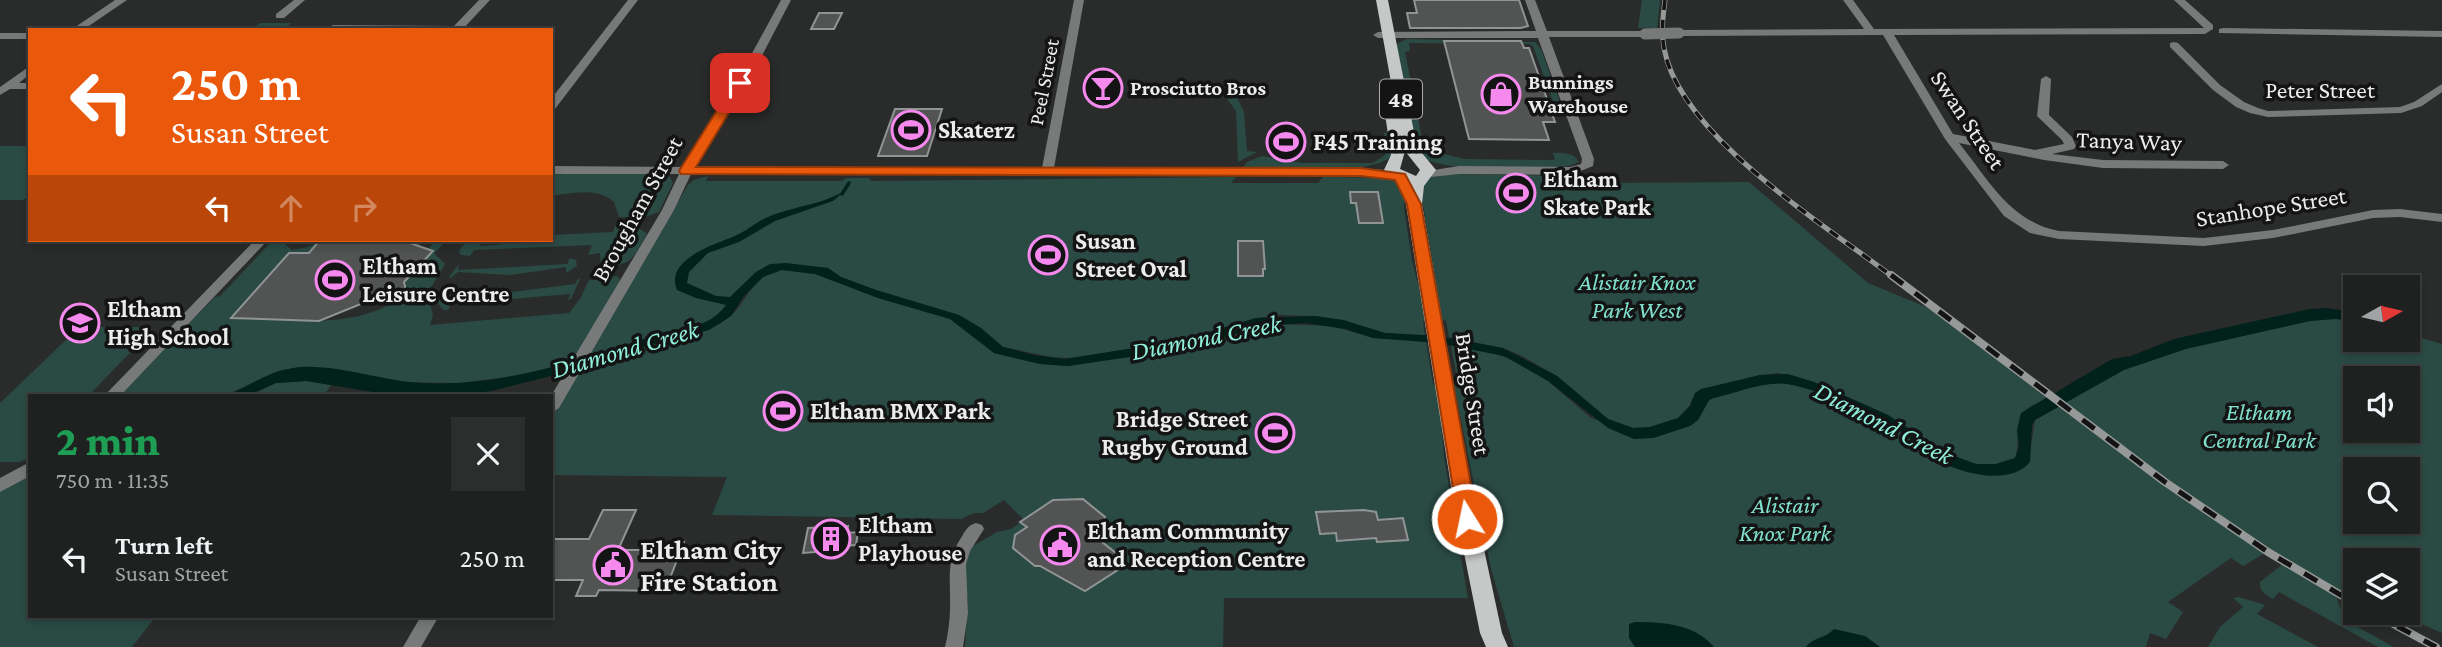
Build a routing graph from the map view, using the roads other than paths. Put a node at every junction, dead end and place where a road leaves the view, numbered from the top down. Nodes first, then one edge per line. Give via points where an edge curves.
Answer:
1 (122, 0) edge
2 (300, 0) edge
3 (485, 0) edge
4 (633, 0) edge
5 (786, 0) edge
6 (1079, 0) edge
7 (1372, 0) edge
8 (1382, 0) edge
9 (1530, 0) edge
10 (1848, 0) edge
11 (2179, 0) edge
12 (280, 16) dead end
13 (79, 28) edge
14 (458, 28) edge
15 (2207, 29) junction
16 (1886, 30) junction
17 (1870, 31) junction
18 (2442, 34) edge
19 (1383, 35) junction
20 (1542, 35) junction
21 (0, 36) edge
22 (28, 36) edge
23 (2174, 45) dead end
24 (28, 71) edge
25 (2046, 79) dead end
26 (28, 86) edge
27 (2442, 87) edge
28 (4, 89) edge
29 (553, 104) edge
30 (1949, 136) junction
31 (2035, 155) junction
32 (2223, 165) dead end
33 (1397, 169) junction
34 (1422, 169) junction
35 (553, 170) edge
36 (686, 171) junction
37 (1047, 171) junction
38 (1414, 204) junction
39 (2442, 218) edge
40 (2024, 226) joint
41 (260, 242) edge
42 (113, 394) edge
43 (553, 405) edge
44 (28, 469) edge
45 (28, 469) edge
46 (0, 480) edge
47 (0, 486) edge
48 (976, 529) dead end
49 (429, 618) edge
50 (1493, 642) edge
51 (412, 647) edge
52 (954, 647) edge

1 - 13 street
2 - 12 street
3 - 14 street
4 - 29 street
5 - 36 street, Brougham Street via 737,92
6 - 37 street, Peel Street
7 - 19 main road, Bridge Street / 48
8 - 19 main road, Bridge Street / 48
9 - 20 street
10 - 17 street
11 - 15 street
15 - 16 street
15 - 18 street
16 - 17 street
16 - 30 street, Swan Street
17 - 20 street, bridge
19 - 20 street
19 - 33 main road, Bridge Street / 48
19 - 34 main road, Bridge Street / 48 via 1410,148
20 - 34 street via 1587,166 1571,171
21 - 22 street
23 - 27 street, Peter Street via 2234,102 2268,114 2400,110
24 - 28 street
25 - 31 street via 2043,116 2071,143
26 - 28 street
30 - 31 street, Tanya Way
30 - 40 street, Swan Street via 2008,213
31 - 32 street, Tanya Way via 2103,164
33 - 34 main road
33 - 37 street
33 - 38 main road, Bridge Street / 48
34 - 38 main road, Bridge Street / 48
35 - 36 street
36 - 37 street
36 - 43 street, Brougham Street
38 - 50 main road, Bridge Street / 48 via 1467,519
39 - 40 street, Stanhope Street via 2373,215 2273,234 2190,243 2059,235
41 - 42 street
44 - 46 street
45 - 47 street
48 - 52 street via 961,551 956,570 959,604
49 - 51 street

